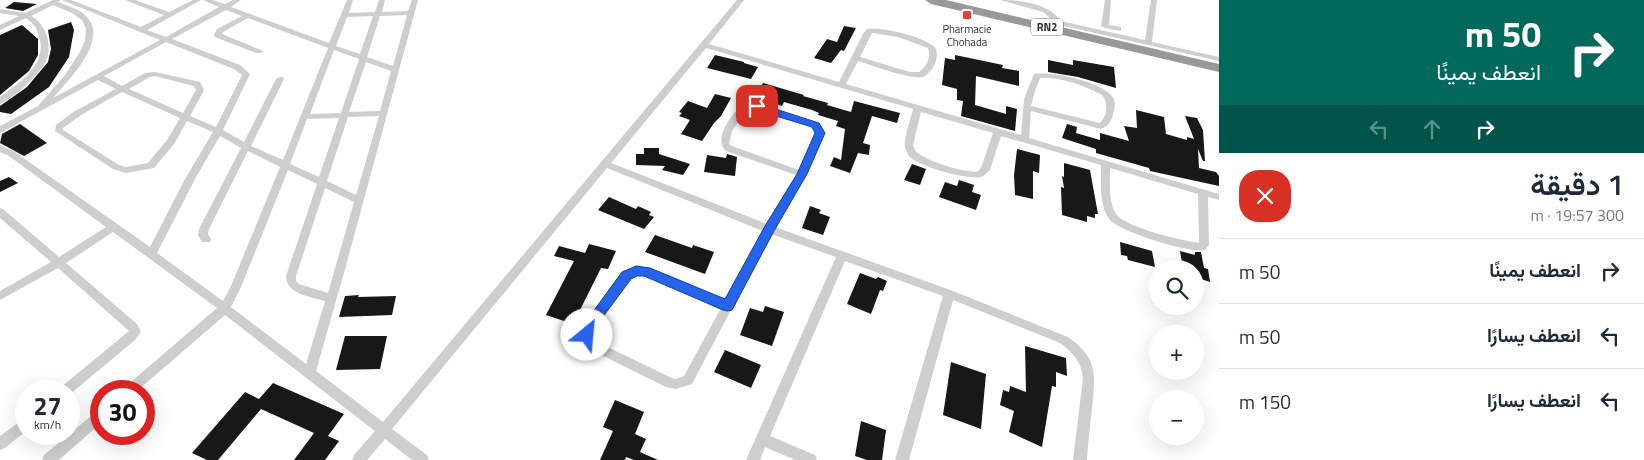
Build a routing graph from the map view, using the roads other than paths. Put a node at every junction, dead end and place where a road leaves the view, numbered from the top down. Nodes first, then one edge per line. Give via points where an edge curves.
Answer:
1 (65, 0) edge
2 (128, 0) edge
3 (198, 0) edge
4 (206, 0) edge
5 (238, 0) edge
6 (350, 0) edge
7 (382, 0) edge
8 (415, 0) edge
9 (742, 0) edge
10 (931, 0) edge
11 (1003, 0) edge
12 (1108, 0) edge
13 (1154, 0) edge
14 (56, 1) edge
15 (225, 7) junction
16 (0, 12) edge
17 (412, 13) junction
18 (377, 14) junction
19 (27, 15) junction
20 (170, 15) junction
21 (344, 15) junction
22 (247, 16) junction
23 (1061, 27) junction
24 (0, 28) edge
25 (141, 30) junction
26 (1149, 39) junction
27 (165, 40) junction
28 (331, 45) junction
29 (705, 45) junction
30 (259, 51) dead end
31 (362, 57) junction
32 (856, 58) junction
33 (1219, 59) edge
34 (1219, 68) edge
35 (395, 70) junction
36 (99, 77) junction
37 (280, 79) dead end
38 (842, 85) junction
39 (122, 89) junction
40 (0, 101) edge
41 (918, 108) junction
42 (1027, 108) junction
43 (38, 109) junction
44 (384, 113) junction
45 (343, 114) junction
46 (304, 116) junction
47 (184, 118) junction
48 (0, 130) edge
49 (218, 131) junction
50 (998, 132) junction
51 (1024, 140) junction
52 (246, 147) junction
53 (0, 148) edge
54 (1105, 163) junction
55 (605, 164) junction
56 (285, 166) junction
57 (802, 174) junction
58 (321, 183) junction
59 (1203, 193) junction
60 (1219, 198) edge
61 (359, 200) junction
62 (0, 212) edge
63 (113, 228) junction
64 (769, 229) junction
65 (206, 239) dead end
66 (150, 255) junction
67 (842, 255) junction
68 (59, 262) junction
69 (948, 294) junction
70 (0, 296) edge
71 (331, 299) junction
72 (727, 306) junction
73 (224, 309) junction
74 (309, 374) junction
75 (79, 380) edge
76 (142, 380) edge
77 (90, 425) edge
78 (383, 431) junction
79 (15, 432) edge
80 (762, 439) junction
81 (0, 444) edge
82 (49, 460) edge
83 (359, 460) edge
84 (422, 460) edge
85 (754, 460) edge
86 (810, 460) edge
87 (902, 460) edge
88 (1080, 460) edge

1 - 25 street
2 - 20 street
3 - 20 street
4 - 15 street
5 - 15 street
6 - 21 street
7 - 18 street
8 - 17 street
9 - 29 street
10 - 23 highway, RN2
11 - 23 street via 1051,13 1059,19
12 - 26 street via 1106,26
13 - 26 street
14 - 19 street
14 - 43 street via 83,17 88,24 89,41 80,62
15 - 22 street
15 - 27 street
16 - 19 street
17 - 18 street
17 - 35 street
18 - 21 street
18 - 31 street
19 - 24 street
19 - 40 street via 41,28 45,43 43,61
20 - 25 street
21 - 28 street
22 - 28 street
22 - 30 street via 218,35
23 - 26 street
23 - 34 highway, RN2
25 - 27 street
26 - 33 street
27 - 36 street
27 - 49 street via 237,67 246,74
28 - 31 street
28 - 46 street
29 - 38 street
29 - 55 street
31 - 35 street
31 - 45 street
32 - 32 street via 921,75 928,70 934,54 931,46 924,43 875,31 867,34
32 - 38 street
35 - 44 street
36 - 39 street
36 - 43 street
37 - 52 street
38 - 41 street
39 - 47 street
39 - 47 street via 154,74 197,84 200,90
39 - 47 street via 65,121 59,131 116,167 140,169 151,166 160,157
41 - 50 street
41 - 50 street via 909,145 912,154 963,173 978,175 985,170
42 - 42 street via 1102,126 1108,120 1111,107 1109,98 1100,90 1041,75 1037,76 1028,94
42 - 51 street
43 - 48 street
44 - 45 street
44 - 61 street
45 - 46 street
45 - 58 street
46 - 56 street
47 - 49 street
49 - 52 street
49 - 66 street
50 - 51 street
51 - 54 street
52 - 56 street
52 - 65 street via 204,229
53 - 63 street
54 - 59 street
54 - 59 street via 1108,206 1112,216 1120,223 1172,241 1201,247 1204,244
55 - 64 street
55 - 78 street
56 - 58 street
56 - 73 street
57 - 57 street via 725,146 723,140 745,107 757,106 819,128 820,133
57 - 64 street
58 - 61 street
58 - 71 street via 291,282
59 - 60 street
61 - 71 street
62 - 68 street
63 - 66 street
63 - 68 street
64 - 67 street
64 - 72 street
66 - 73 street
67 - 69 street
67 - 80 street
68 - 70 street
68 - 75 street via 135,332
69 - 87 street
69 - 88 street via 1039,328 1077,350 1088,365 1089,378
71 - 74 street
72 - 72 street via 688,380 676,384 591,344 587,335 588,328 626,275 636,271 646,271
73 - 74 street
73 - 76 street
74 - 78 street
77 - 82 street
78 - 83 street
78 - 84 street
79 - 81 street
80 - 85 street
80 - 86 street

